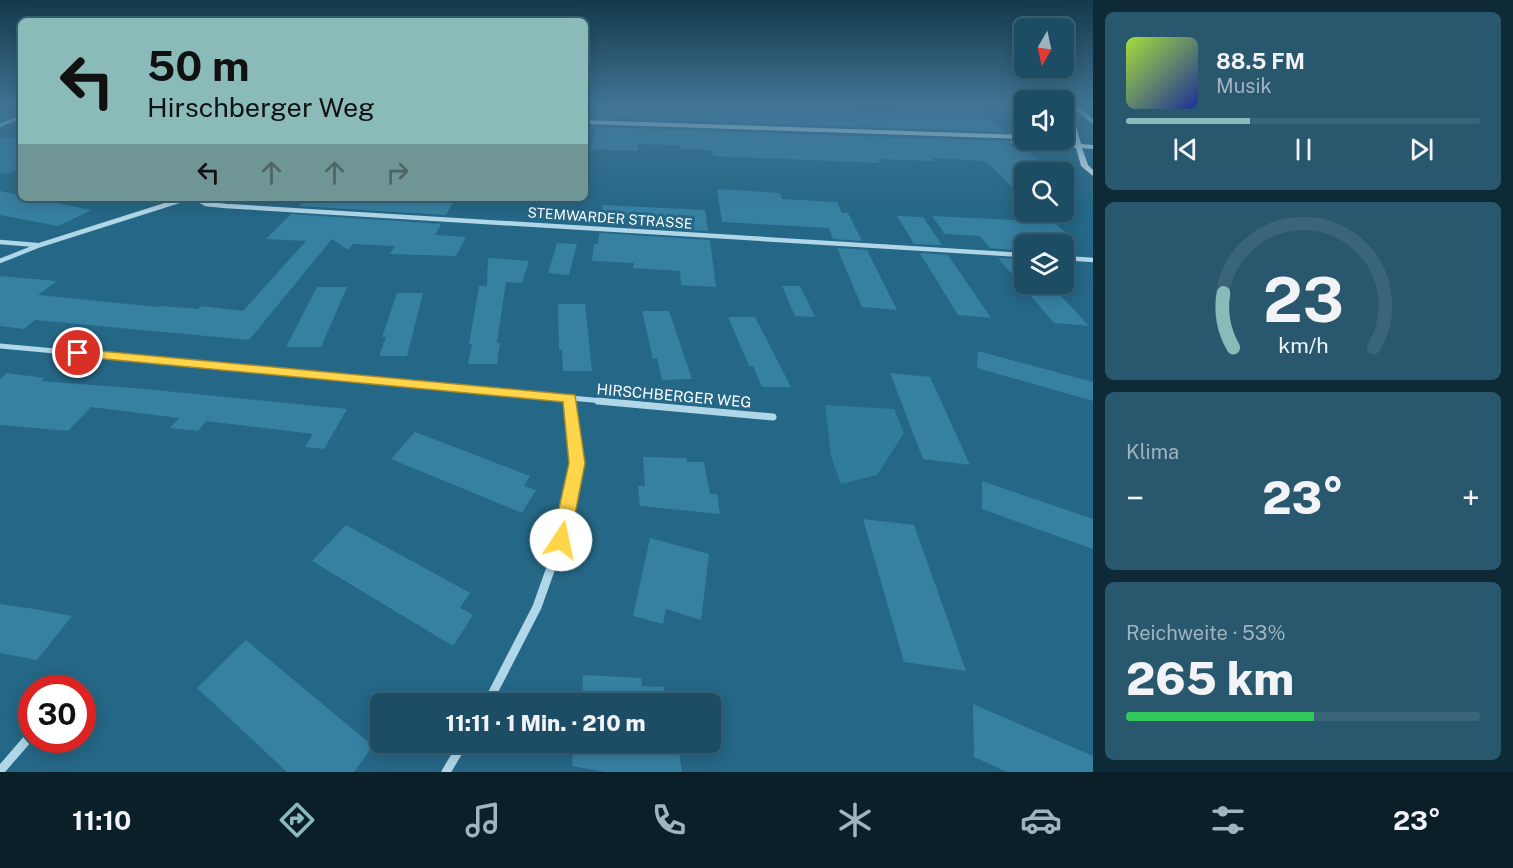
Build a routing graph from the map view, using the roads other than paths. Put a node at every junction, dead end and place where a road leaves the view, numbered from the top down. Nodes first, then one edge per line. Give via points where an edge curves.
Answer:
1 (1044, 141) edge
2 (1093, 141) edge
3 (1074, 142) edge
4 (1078, 143) junction
5 (1093, 147) edge
6 (1093, 174) edge
7 (179, 201) edge
8 (200, 201) edge
9 (0, 242) edge
10 (40, 245) junction
11 (1014, 254) edge
12 (1074, 259) edge
13 (1093, 260) edge
14 (0, 261) edge
15 (0, 346) edge
16 (570, 398) junction
17 (773, 417) dead end
18 (493, 693) edge
19 (18, 750) edge
20 (457, 753) edge
21 (0, 771) edge
22 (446, 772) edge

1 - 4 main road
2 - 4 main road
3 - 4 main road
4 - 5 main road
4 - 6 main road via 1085,166
7 - 10 street
8 - 11 street, STEMWARDER STRASSE via 226,206
9 - 10 street
10 - 14 street
12 - 13 street
15 - 16 street, HIRSCHBERGER WEG
16 - 17 street, HIRSCHBERGER WEG
16 - 18 street via 577,463 561,540 537,607
19 - 21 street
20 - 22 street

